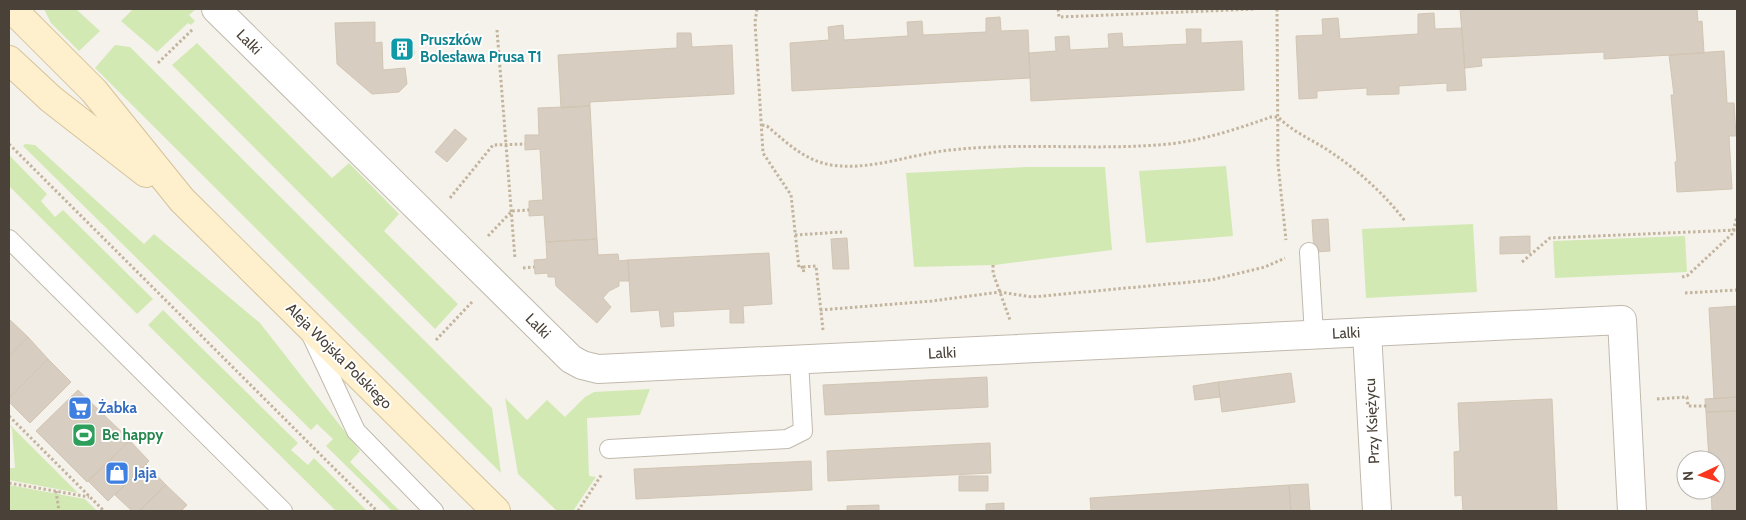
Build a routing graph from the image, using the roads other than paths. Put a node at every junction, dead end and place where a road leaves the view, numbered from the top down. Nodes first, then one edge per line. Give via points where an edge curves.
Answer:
1 (12, 9) edge
2 (208, 16) edge
3 (9, 60) edge
4 (182, 200) junction
5 (9, 239) edge
6 (1308, 252) dead end
7 (302, 319) junction
8 (1367, 332) junction
9 (1314, 334) junction
10 (799, 361) junction
11 (609, 449) road end
12 (283, 511) edge
13 (434, 511) edge
14 (496, 511) edge
15 (1377, 511) edge
16 (1632, 511) edge

1 - 4 main road, Aleja Wojska Polskiego via 94,91
2 - 10 street, Lalki via 571,359 598,369
3 - 4 main road, Aleja Wojska Polskiego via 51,99
4 - 7 main road, Aleja Wojska Polskiego
5 - 12 lane
6 - 9 lane
7 - 13 lane via 356,431
7 - 14 main road, Aleja Wojska Polskiego
8 - 9 street, Lalki
8 - 15 street, Przy Księżycu
8 - 16 street, Lalki via 1622,320
9 - 10 street, Lalki
10 - 11 lane via 802,431 787,439

